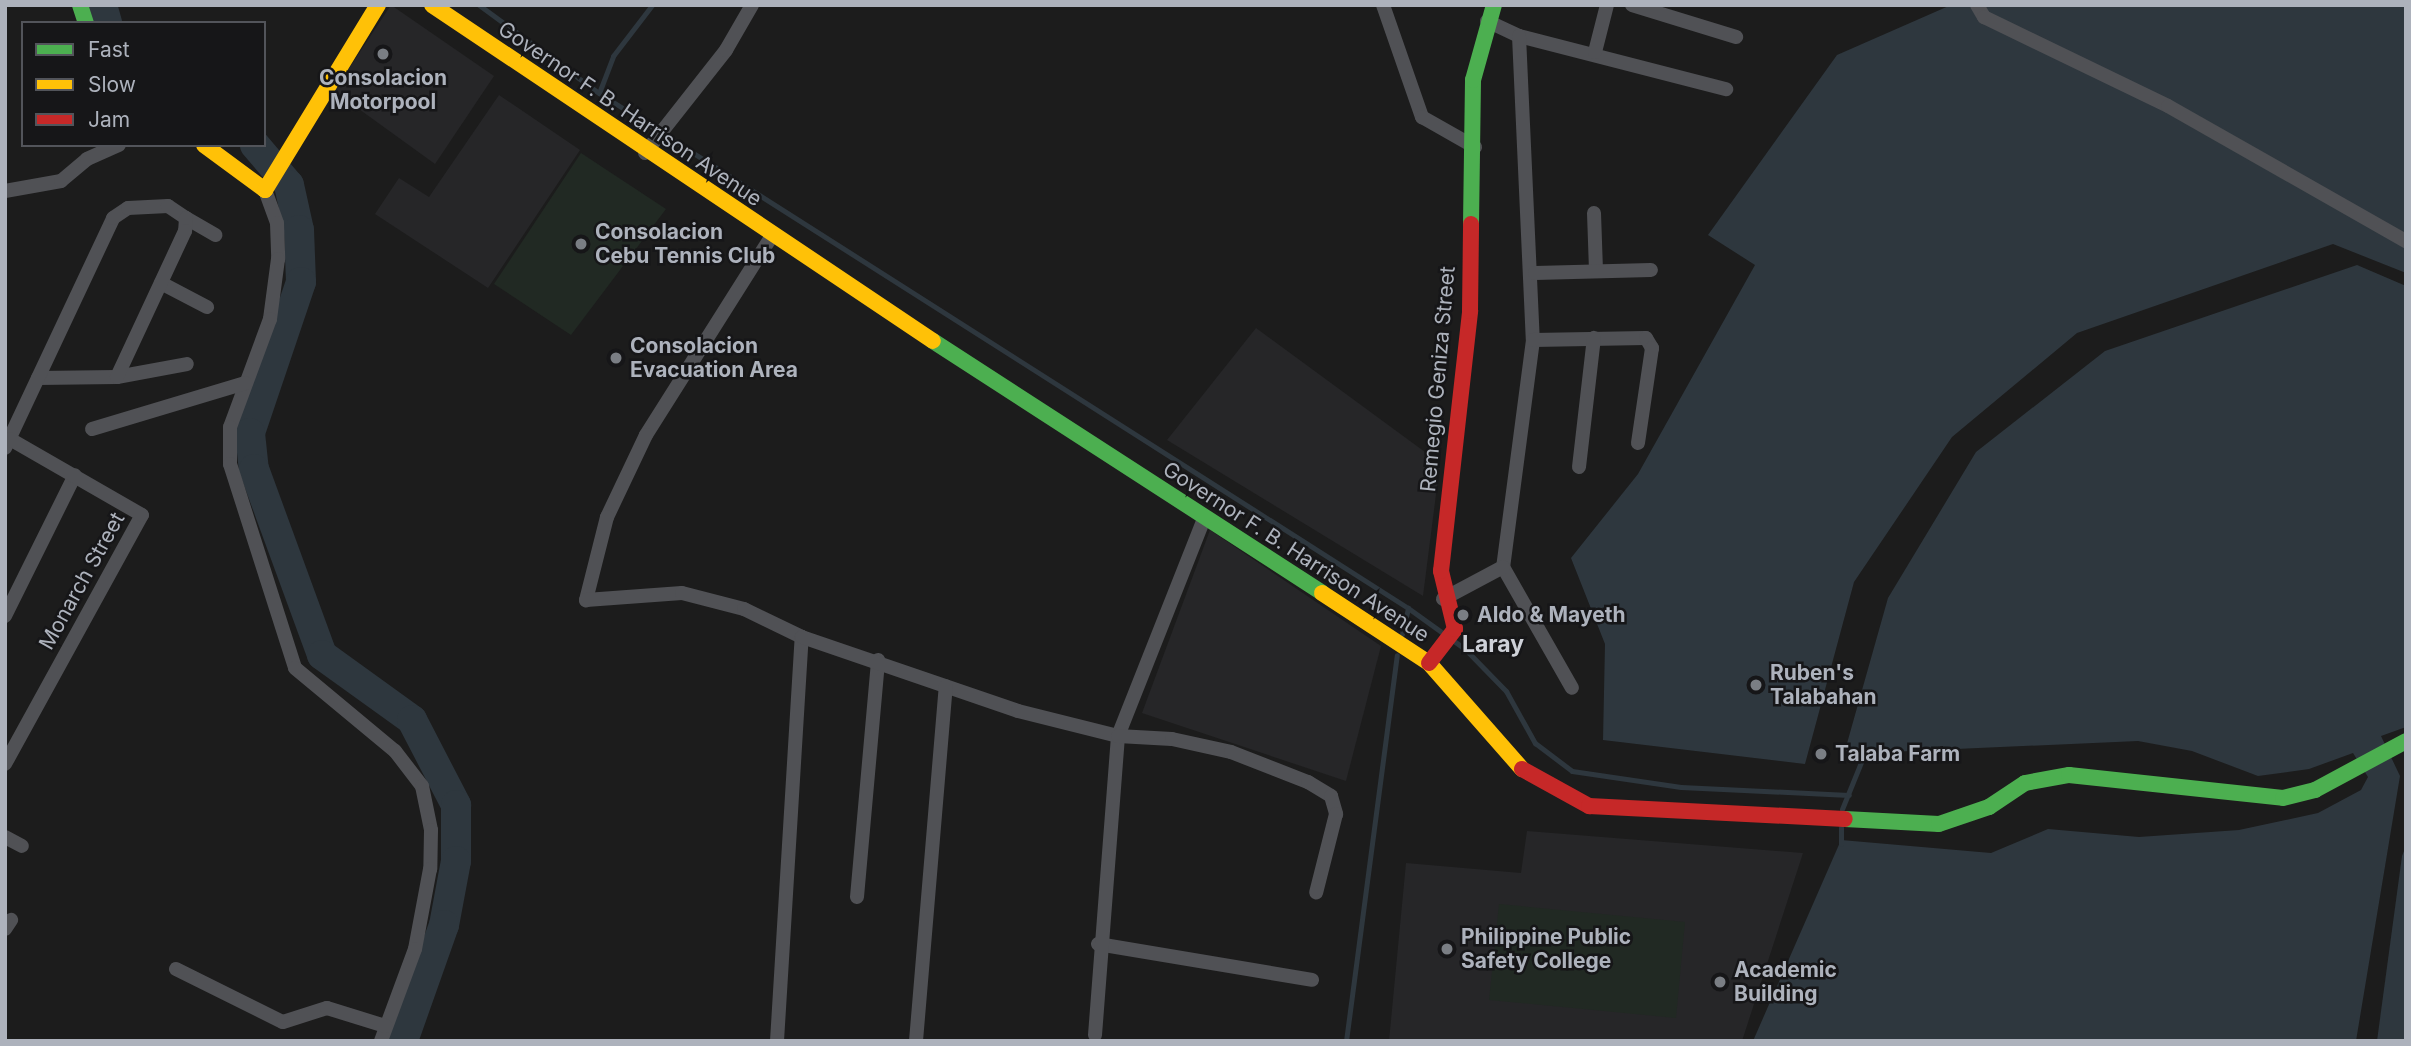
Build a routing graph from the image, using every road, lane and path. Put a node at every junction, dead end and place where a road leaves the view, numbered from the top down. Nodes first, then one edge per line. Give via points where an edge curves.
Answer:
1 (378, 5) edge
2 (432, 5) edge
3 (752, 5) edge
4 (1383, 5) edge
5 (1494, 5) edge
6 (1607, 5) edge
7 (1632, 5) edge
8 (1977, 5) edge
9 (1487, 21) junction
10 (1519, 36) junction
11 (1736, 37) dead end
12 (1595, 52) junction
13 (1726, 89) dead end
14 (114, 147) edge
15 (207, 147) edge
16 (1475, 147) junction
17 (645, 153) junction
18 (271, 177) junction
19 (5, 191) edge
20 (1594, 213) dead end
21 (185, 225) junction
22 (774, 234) junction
23 (216, 235) dead end
24 (2406, 241) edge
25 (1651, 270) dead end
26 (1596, 271) junction
27 (1535, 272) junction
28 (161, 284) junction
29 (207, 307) dead end
30 (1594, 338) junction
31 (1533, 340) junction
32 (187, 364) dead end
33 (117, 377) junction
34 (38, 378) junction
35 (245, 383) junction
36 (92, 429) dead end
37 (1638, 443) dead end
38 (8, 444) edge
39 (1579, 467) dead end
40 (75, 475) junction
41 (1204, 519) junction
42 (1503, 567) junction
43 (1443, 599) junction
44 (5, 616) edge
45 (802, 637) junction
46 (878, 660) junction
47 (1429, 663) junction
48 (946, 686) junction
49 (1572, 688) dead end
50 (1118, 736) junction
51 (2399, 744) edge
52 (5, 764) edge
53 (5, 837) edge
54 (22, 846) dead end
55 (1316, 893) dead end
56 (857, 897) dead end
57 (1098, 944) junction
58 (176, 969) dead end
59 (1312, 979) dead end
60 (386, 1026) junction
61 (1095, 1035) dead end
62 (380, 1041) edge
63 (777, 1041) edge
64 (916, 1041) edge

1 - 18 street
2 - 17 street, Governor F. B. Harrison Avenue
3 - 17 street
4 - 16 street via 1422,117
5 - 9 street, Remegio Geniza Street
6 - 12 street
7 - 11 street
8 - 24 street via 1984,18 2168,106
9 - 10 street
9 - 16 street, Remegio Geniza Street via 1473,80
10 - 12 street
10 - 27 street
12 - 13 street
14 - 19 street via 87,159 61,181
15 - 18 street via 247,171
16 - 43 street, Remegio Geniza Street via 1470,311
17 - 22 street, Governor F. B. Harrison Avenue
18 - 35 street via 278,259 270,319
20 - 26 street
21 - 23 street
21 - 28 street
21 - 34 street via 168,206 128,208 113,218
22 - 41 street, Governor F. B. Harrison Avenue
22 - 45 street via 646,435 607,517 586,600 682,593 744,609
25 - 26 street
26 - 27 street
27 - 31 street
28 - 29 street
28 - 33 street
30 - 31 street
30 - 37 street via 1650,343
30 - 39 street
31 - 42 street
32 - 33 street
33 - 34 street
34 - 38 street
35 - 36 street
35 - 60 street via 230,427 230,464 295,668 395,751 422,786 430,869 415,948
38 - 40 street, Monarch Street
40 - 44 street
40 - 52 street, Monarch Street via 142,514
41 - 47 street, Governor F. B. Harrison Avenue
41 - 50 street
42 - 43 street
42 - 49 street
43 - 47 street, Remegio Geniza Street via 1455,629
45 - 46 street
45 - 63 street
46 - 48 street
46 - 56 street
47 - 51 street, Governor F. B. Harrison Avenue via 1525,773 1610,810 1939,824 1989,807 2025,783 2069,775 2283,798 2315,790
48 - 50 street
48 - 64 street
50 - 55 street via 1172,739 1231,752 1331,796 1336,814
50 - 57 street
53 - 54 street
57 - 59 street
57 - 61 street
58 - 60 street via 283,1022 327,1007
60 - 62 street

